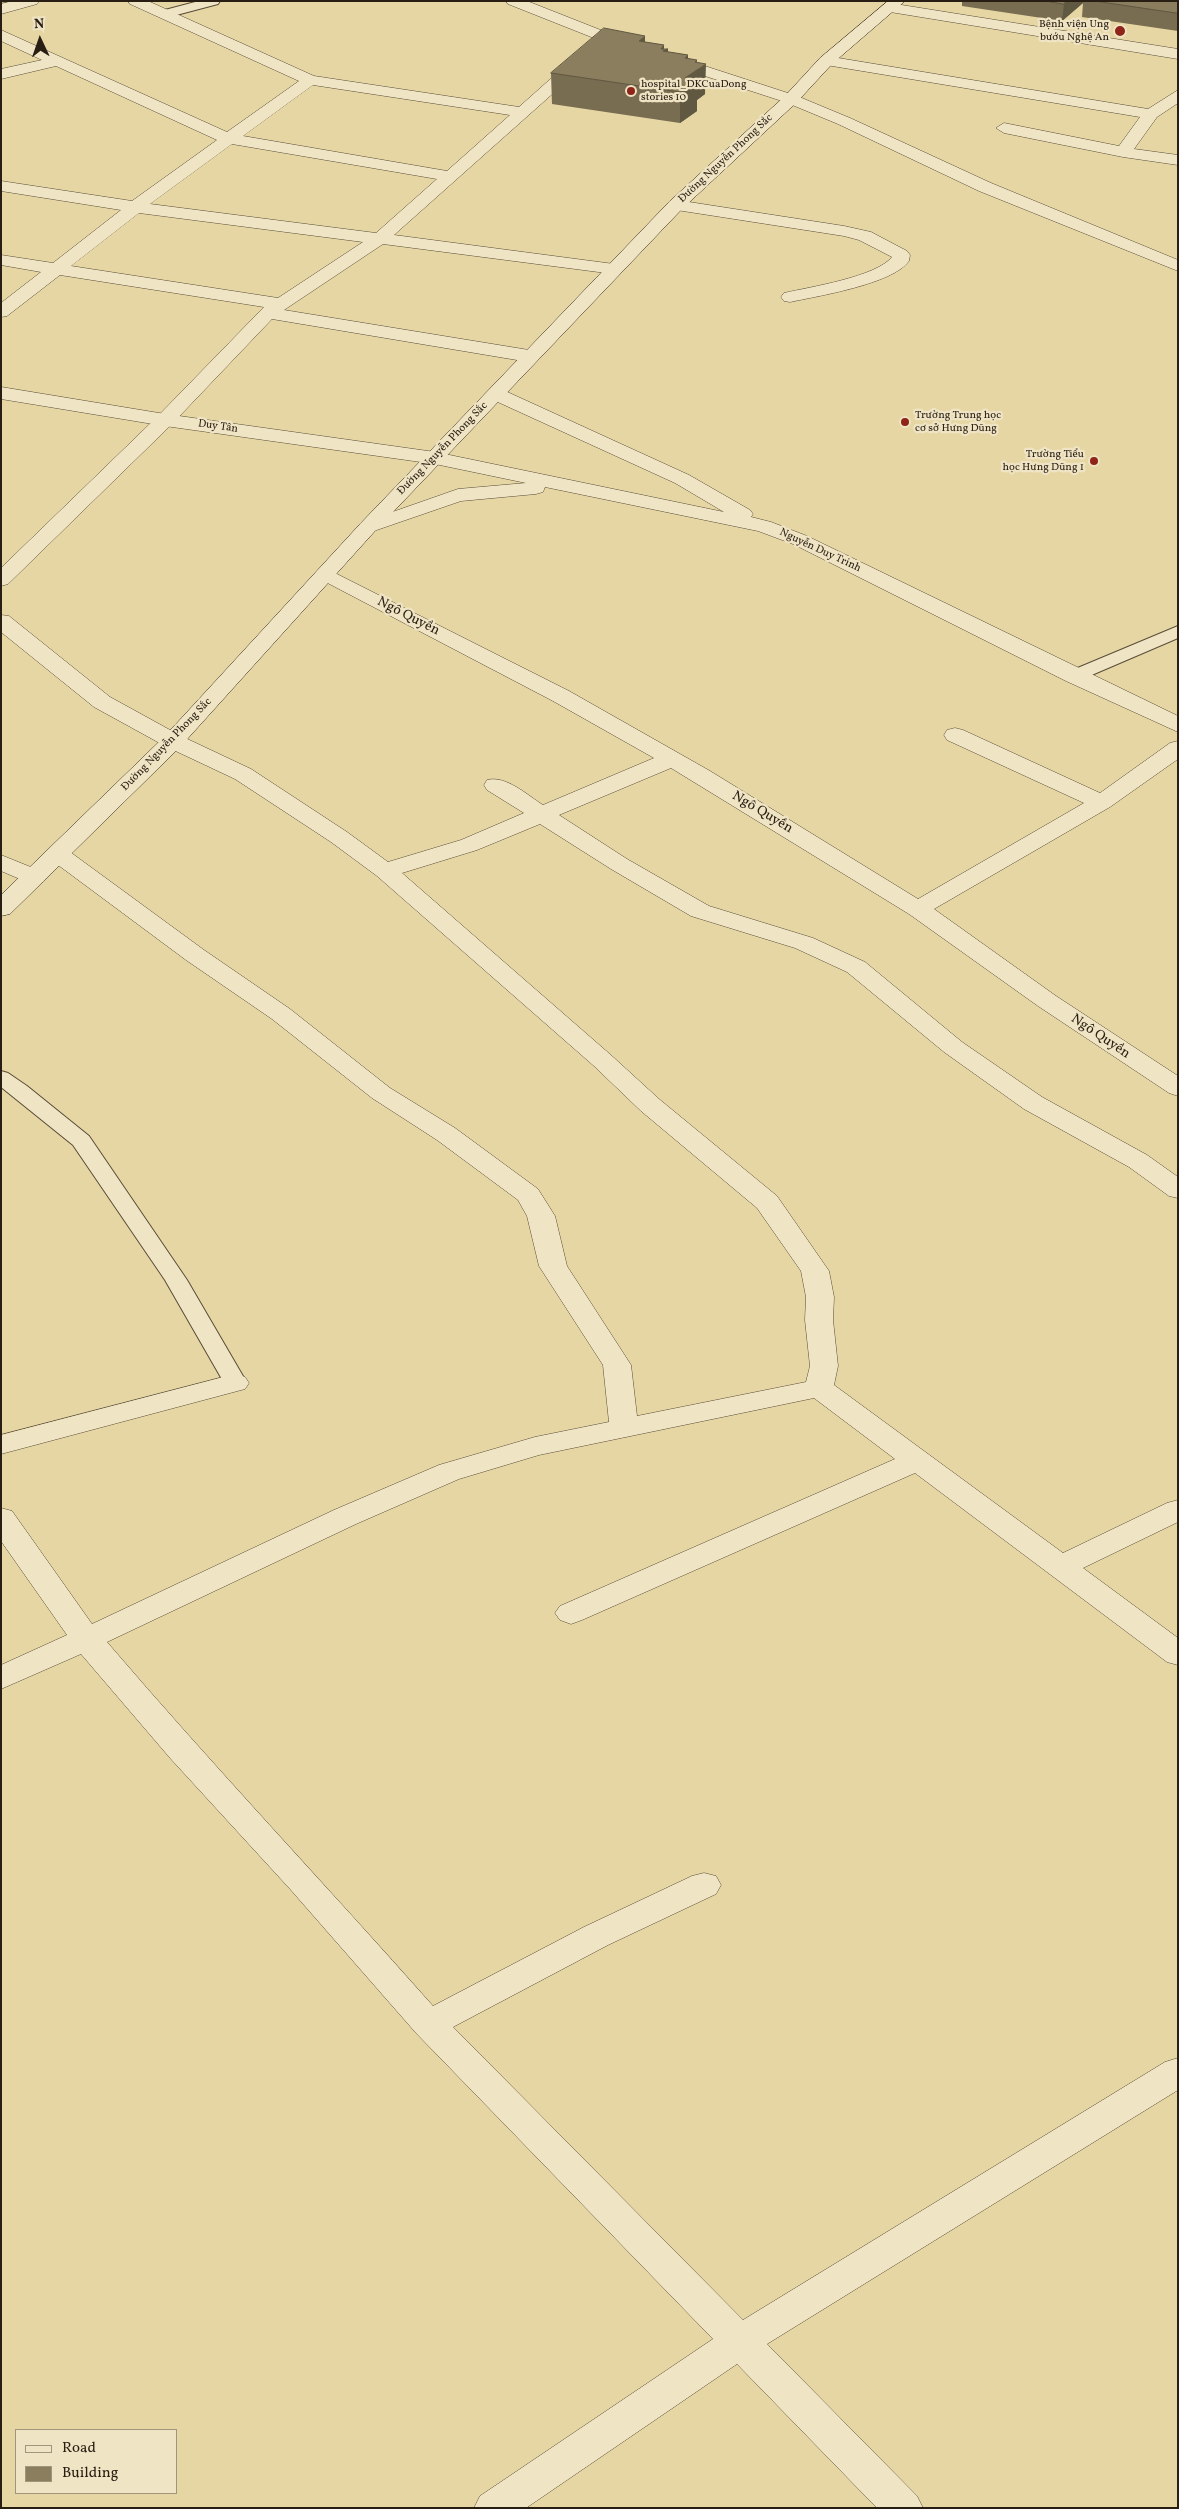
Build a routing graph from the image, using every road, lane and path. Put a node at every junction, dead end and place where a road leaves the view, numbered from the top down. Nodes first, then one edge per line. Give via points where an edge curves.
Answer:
1 (32, 1) edge
2 (135, 1) edge
3 (214, 1) edge
4 (513, 1) edge
5 (894, 5) edge
6 (1, 9) edge
7 (165, 14) junction
8 (1, 35) edge
9 (605, 38) junction
10 (642, 50) edge
11 (1178, 54) edge
12 (661, 56) edge
13 (56, 60) junction
14 (826, 61) junction
15 (1, 74) edge
16 (310, 80) junction
17 (1178, 94) edge
18 (791, 99) junction
19 (522, 112) junction
20 (1151, 114) junction
21 (1004, 128) dead end
22 (229, 138) junction
23 (1123, 152) junction
24 (1178, 160) edge
25 (448, 176) junction
26 (1, 186) edge
27 (676, 205) junction
28 (135, 207) junction
29 (382, 237) junction
30 (1, 260) edge
31 (1178, 266) edge
32 (57, 268) junction
33 (614, 268) junction
34 (790, 297) dead end
35 (273, 308) junction
36 (1, 312) edge
37 (529, 356) junction
38 (1, 393) edge
39 (496, 394) junction
40 (165, 420) junction
41 (435, 458) junction
42 (576, 486) junction
43 (764, 526) junction
44 (368, 527) junction
45 (325, 574) junction
46 (1, 580) edge
47 (1, 620) edge
48 (1178, 631) edge
49 (1074, 676) junction
50 (1178, 725) edge
51 (955, 735) dead end
52 (174, 741) junction
53 (1178, 748) edge
54 (672, 759) junction
55 (495, 785) dead end
56 (1102, 802) junction
57 (542, 815) junction
58 (58, 854) junction
59 (1, 862) edge
60 (385, 871) junction
61 (35, 877) junction
62 (1, 909) edge
63 (918, 909) junction
64 (1, 1077) edge
65 (1178, 1088) edge
66 (1178, 1190) edge
67 (235, 1382) joint
68 (819, 1388) junction
69 (624, 1428) junction
70 (1, 1445) edge
71 (917, 1461) junction
72 (1178, 1510) edge
73 (1, 1518) edge
74 (1060, 1568) junction
75 (571, 1613) dead end
76 (87, 1640) junction
77 (1178, 1654) edge
78 (1, 1678) edge
79 (704, 1885) dead end
80 (428, 2024) junction
81 (1178, 2072) edge
82 (741, 2341) junction
83 (494, 2508) edge
84 (903, 2508) edge

1 - 6 street
2 - 7 street
3 - 7 lane
4 - 9 street
5 - 11 street
5 - 14 street, Đường Nguyễn Phong Sắc
7 - 16 street
8 - 13 street
9 - 10 street
9 - 19 street
12 - 18 street
13 - 15 street
13 - 22 street
14 - 18 street, Đường Nguyễn Phong Sắc
14 - 20 street
16 - 19 street
16 - 22 street
17 - 20 street
18 - 27 street, Đường Nguyễn Phong Sắc
18 - 31 street via 985,187
19 - 25 street
20 - 23 street
21 - 23 street
22 - 25 street
22 - 28 street
23 - 24 street
25 - 29 street
26 - 28 street
27 - 33 street, Đường Nguyễn Phong Sắc
27 - 34 street via 844,231 865,236 901,255 894,266 862,279
28 - 29 street
28 - 32 street
29 - 33 street
29 - 35 street
30 - 32 street
32 - 35 street
32 - 36 street
33 - 37 street, Đường Nguyễn Phong Sắc
35 - 37 street
35 - 40 street
37 - 39 street, Đường Nguyễn Phong Sắc
38 - 40 street, Duy Tân
39 - 41 street, Đường Nguyễn Phong Sắc
39 - 43 street via 682,479
40 - 41 street, Duy Tân
40 - 46 street
41 - 42 street, Nguyễn Duy Trinh
41 - 44 street, Đường Nguyễn Phong Sắc
42 - 43 street, Nguyễn Duy Trinh
42 - 44 street via 458,495
43 - 49 street, Nguyễn Duy Trinh via 800,540
44 - 45 street, Đường Nguyễn Phong Sắc
45 - 52 street, Đường Nguyễn Phong Sắc
45 - 54 street, Ngô Quyền via 561,696
47 - 52 street via 102,702
48 - 49 lane
49 - 50 street, Nguyễn Duy Trinh
51 - 56 street
52 - 58 street, Đường Nguyễn Phong Sắc
52 - 60 street via 243,774
53 - 56 street
54 - 57 street
54 - 63 street, Ngô Quyền
55 - 57 street
56 - 63 street
57 - 60 street via 469,846
57 - 66 street via 700,911 804,943 856,967 953,1046 1033,1103 1138,1161
58 - 61 street, Đường Nguyễn Phong Sắc
58 - 69 street via 281,1014 381,1093 446,1134 528,1195 541,1216 553,1266 617,1365
59 - 61 street
60 - 68 street via 650,1105 767,1202 815,1271 820,1297 824,1366
61 - 62 street, Đường Nguyễn Phong Sắc
63 - 65 street, Ngô Quyền via 1047,1001
64 - 67 lane via 81,1141 176,1280
67 - 70 street
68 - 69 street
68 - 71 street
69 - 76 street via 535,1446 449,1472
71 - 74 street
71 - 75 street
72 - 74 street
73 - 76 street
74 - 77 street
76 - 78 street
76 - 80 street via 181,1750 302,1880
79 - 80 street via 596,1936
80 - 82 street
81 - 82 street
82 - 83 street
82 - 84 street

